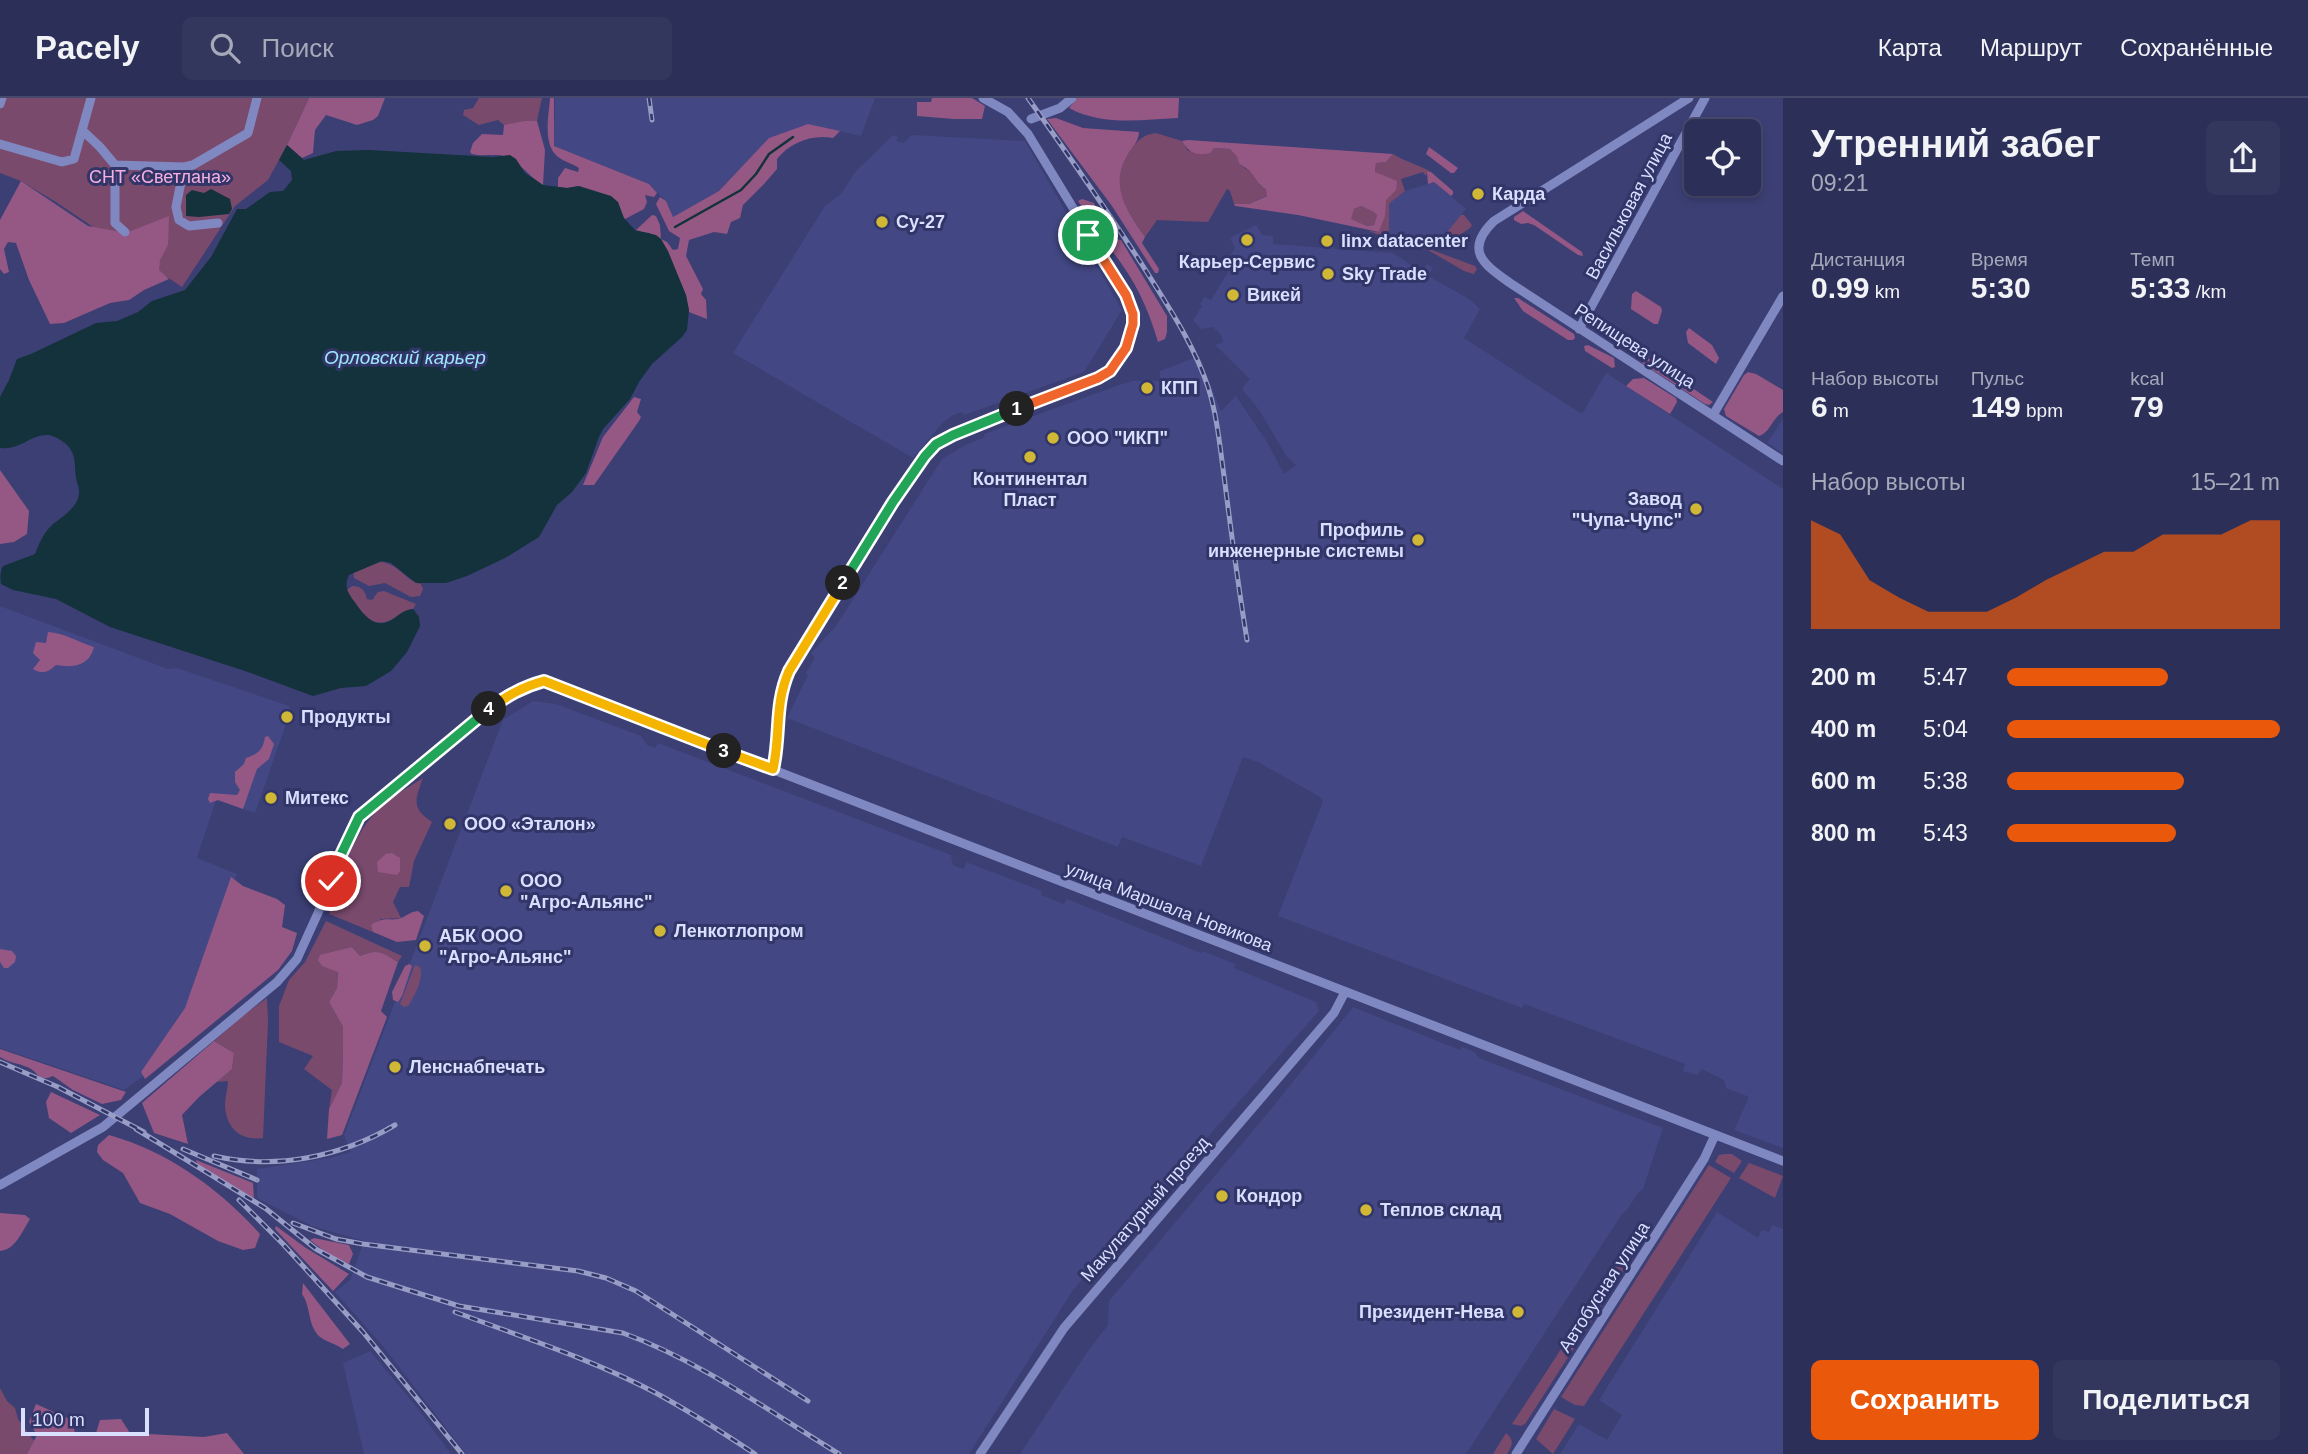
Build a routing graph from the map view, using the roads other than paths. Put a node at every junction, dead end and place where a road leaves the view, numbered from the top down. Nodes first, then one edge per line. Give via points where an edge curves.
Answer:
1 (2, 98) edge
2 (91, 98) edge
3 (257, 98) edge
4 (983, 98) edge
5 (1072, 98) edge
6 (1689, 98) edge
7 (1704, 98) edge
8 (0, 104) edge
9 (1031, 119) dead end
10 (83, 131) junction
11 (0, 144) edge
12 (115, 165) junction
13 (184, 167) junction
14 (218, 223) dead end
15 (125, 232) dead end
16 (1783, 296) edge
17 (1579, 329) junction
18 (1713, 415) junction
19 (1783, 461) edge
20 (773, 769) junction
21 (1345, 992) junction
22 (1715, 1135) junction
23 (1783, 1161) edge
24 (0, 1185) edge
25 (980, 1454) edge
26 (1516, 1454) edge

1 - 8 street
2 - 10 street
3 - 13 street via 248,133
4 - 20 street via 1022,126 1126,295 1133,314 1126,348 1110,371 1098,378 953,435 925,456 789,671 778,706
5 - 9 street
6 - 17 street, Репищева улица via 1494,220 1482,232 1478,250 1489,268
7 - 17 street, Васильковая улица
10 - 11 street via 74,159 62,162
10 - 12 street
12 - 13 street
12 - 15 street via 115,223
13 - 14 street via 176,207 179,220 189,226
16 - 18 street
17 - 18 street, Репищева улица
18 - 19 street, Репищева улица
20 - 21 street, улица Маршала Новикова
20 - 24 street, улица Маршала Новикова via 544,681 511,693 359,817 297,959 277,982 103,1127
21 - 22 street, улица Маршала Новикова
21 - 25 street, Макулатурный проезд via 1334,1013 1064,1328
22 - 23 street, улица Маршала Новикова
22 - 26 street, Автобусная улица

